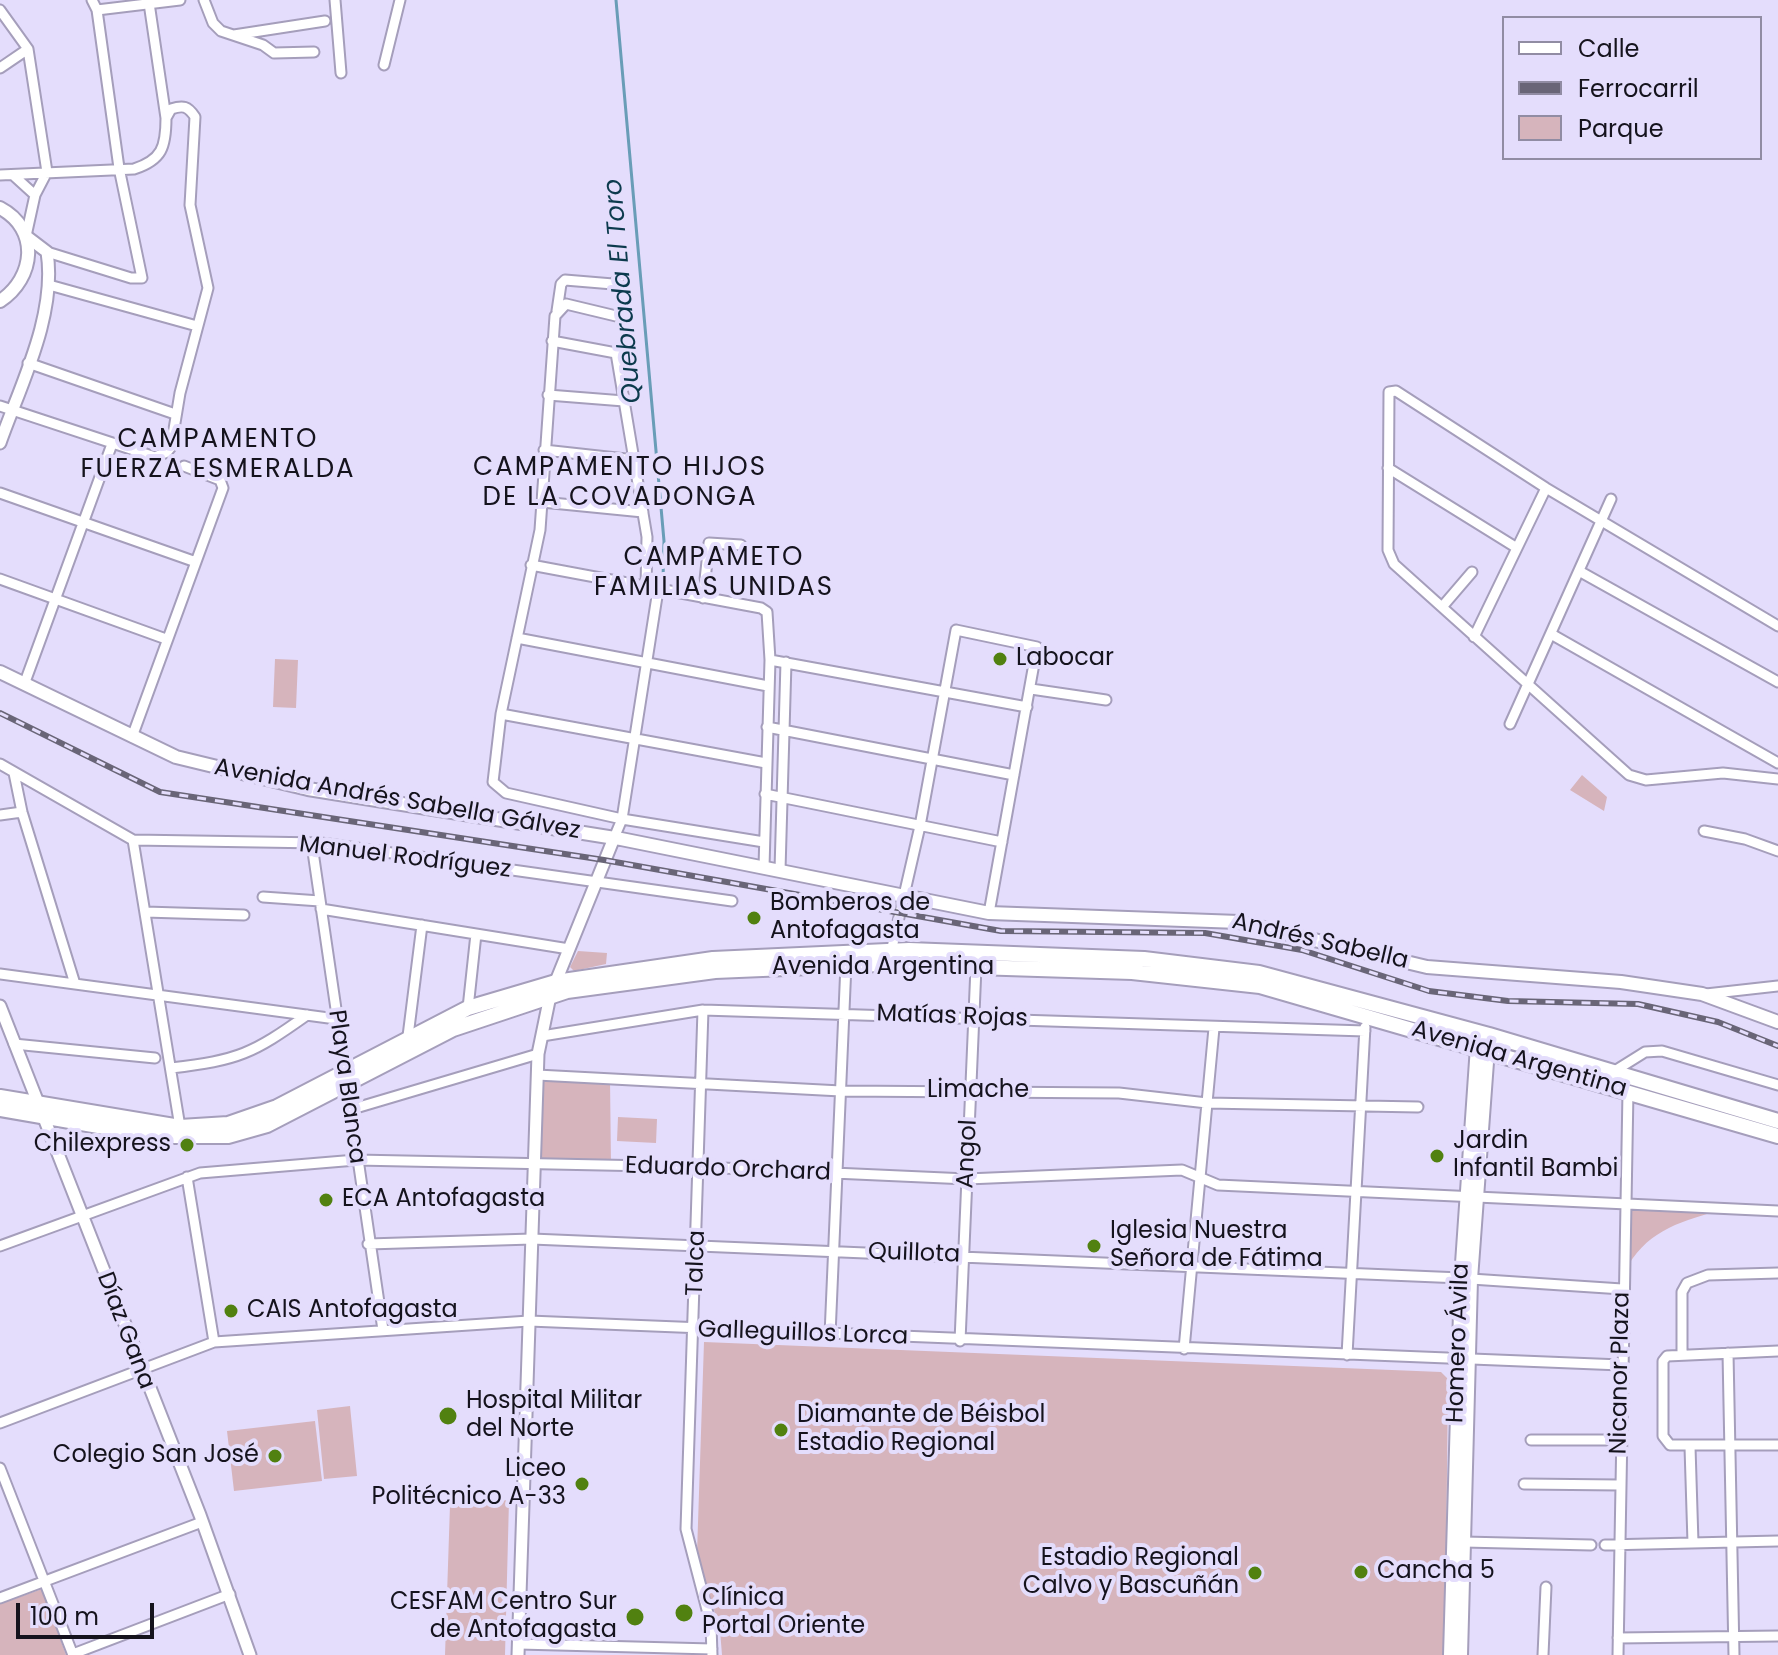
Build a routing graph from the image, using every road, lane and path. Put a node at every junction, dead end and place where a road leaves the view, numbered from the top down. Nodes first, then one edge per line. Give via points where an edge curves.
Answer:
1 (92, 0) edge
2 (171, 0) edge
3 (180, 0) edge
4 (204, 0) edge
5 (335, 0) edge
6 (400, 0) edge
7 (143, 2) edge
8 (0, 10) edge
9 (97, 10) junction
10 (325, 21) dead end
11 (231, 36) junction
12 (28, 49) junction
13 (314, 52) dead end
14 (384, 65) dead end
15 (0, 68) edge
16 (341, 73) dead end
17 (166, 118) junction
18 (119, 168) junction
19 (47, 172) junction
20 (0, 175) edge
21 (13, 175) junction
22 (35, 195) junction
23 (0, 208) edge
24 (26, 236) junction
25 (47, 252) junction
26 (619, 278) dead end
27 (49, 285) junction
28 (0, 301) edge
29 (557, 311) junction
30 (616, 316) dead end
31 (197, 326) junction
32 (552, 341) junction
33 (28, 363) junction
34 (548, 395) junction
35 (624, 401) junction
36 (6, 408) edge
37 (175, 414) junction
38 (0, 443) edge
39 (112, 444) junction
40 (544, 450) junction
41 (635, 460) junction
42 (184, 466) dead end
43 (1388, 468) junction
44 (1546, 488) junction
45 (0, 493) edge
46 (1611, 499) dead end
47 (542, 502) junction
48 (643, 512) junction
49 (82, 522) junction
50 (1601, 522) junction
51 (741, 545) dead end
52 (1517, 548) junction
53 (196, 562) junction
54 (531, 565) junction
55 (1579, 571) junction
56 (1472, 572) dead end
57 (0, 579) edge
58 (646, 588) junction
59 (658, 590) junction
60 (54, 598) junction
61 (703, 598) junction
62 (1442, 607) junction
63 (1778, 626) edge
64 (1551, 634) junction
65 (1474, 637) junction
66 (517, 638) junction
67 (166, 639) junction
68 (770, 660) junction
69 (786, 662) junction
70 (649, 664) junction
71 (0, 672) edge
72 (25, 682) junction
73 (1778, 682) edge
74 (768, 686) junction
75 (1527, 686) junction
76 (1031, 689) junction
77 (946, 693) junction
78 (1106, 700) dead end
79 (1027, 707) junction
80 (501, 714) junction
81 (1510, 724) dead end
82 (767, 727) junction
83 (785, 729) junction
84 (132, 737) junction
85 (636, 739) junction
86 (933, 759) junction
87 (766, 763) junction
88 (1778, 763) edge
89 (0, 764) edge
90 (14, 773) junction
91 (1014, 775) junction
92 (1778, 779) edge
93 (765, 794) junction
94 (783, 797) junction
95 (22, 812) junction
96 (0, 815) edge
97 (622, 819) junction
98 (920, 826) junction
99 (1704, 831) dead end
100 (614, 838) junction
101 (133, 840) junction
102 (764, 842) junction
103 (1002, 842) junction
104 (312, 845) junction
105 (1778, 851) edge
106 (764, 867) junction
107 (780, 870) junction
108 (596, 883) junction
109 (903, 895) junction
110 (263, 897) dead end
111 (732, 901) dead end
112 (321, 905) junction
113 (145, 912) junction
114 (989, 913) junction
115 (244, 915) dead end
116 (422, 925) junction
117 (476, 934) junction
118 (569, 949) junction
119 (892, 951) junction
120 (846, 964) junction
121 (881, 964) junction
122 (976, 967) junction
123 (0, 974) edge
124 (75, 984) junction
125 (1778, 986) edge
126 (553, 989) junction
127 (1702, 994) junction
128 (159, 995) junction
129 (0, 1006) edge
130 (468, 1008) junction
131 (703, 1010) junction
132 (844, 1013) junction
133 (307, 1015) junction
134 (1366, 1015) junction
135 (974, 1017) junction
136 (336, 1019) junction
137 (1778, 1022) edge
138 (1214, 1028) junction
139 (1365, 1031) junction
140 (1484, 1034) junction
141 (408, 1036) junction
142 (542, 1036) junction
143 (14, 1044) junction
144 (1481, 1050) junction
145 (538, 1054) junction
146 (155, 1058) dead end
147 (171, 1068) junction
148 (1613, 1072) junction
149 (537, 1075) junction
150 (345, 1078) junction
151 (702, 1084) junction
152 (1778, 1085) edge
153 (841, 1091) junction
154 (971, 1091) junction
155 (1628, 1091) junction
156 (0, 1097) edge
157 (1207, 1103) junction
158 (1360, 1107) junction
159 (1418, 1107) dead end
160 (0, 1109) edge
161 (39, 1109) junction
162 (349, 1110) junction
163 (1778, 1121) edge
164 (180, 1127) junction
165 (1778, 1136) edge
166 (356, 1160) junction
167 (534, 1162) junction
168 (700, 1167) junction
169 (837, 1174) junction
170 (1200, 1176) junction
171 (187, 1177) junction
172 (967, 1179) junction
173 (1356, 1191) junction
174 (1471, 1194) junction
175 (1623, 1201) junction
176 (1778, 1211) edge
177 (81, 1216) junction
178 (532, 1239) junction
179 (368, 1244) junction
180 (698, 1245) junction
181 (0, 1246) edge
182 (833, 1251) junction
183 (963, 1256) junction
184 (1192, 1266) junction
185 (1778, 1273) edge
186 (1351, 1274) junction
187 (1466, 1279) junction
188 (1622, 1289) junction
189 (529, 1321) junction
190 (694, 1329) junction
191 (383, 1330) junction
192 (830, 1335) junction
193 (960, 1341) junction
194 (214, 1342) junction
195 (1184, 1349) junction
196 (1778, 1351) edge
197 (1728, 1353) junction
198 (1682, 1354) junction
199 (1347, 1355) junction
200 (1463, 1360) junction
201 (1621, 1365) junction
202 (140, 1370) junction
203 (0, 1423) edge
204 (1531, 1440) dead end
205 (1620, 1440) junction
206 (1778, 1445) edge
207 (1730, 1446) junction
208 (1690, 1447) junction
209 (0, 1468) edge
210 (1524, 1484) dead end
211 (1619, 1485) junction
212 (202, 1522) junction
213 (1778, 1541) edge
214 (1464, 1542) junction
215 (1731, 1542) junction
216 (1693, 1543) junction
217 (1591, 1545) dead end
218 (1605, 1545) dead end
219 (1618, 1546) junction
220 (45, 1581) junction
221 (1546, 1587) dead end
222 (230, 1594) junction
223 (0, 1598) edge
224 (1778, 1636) edge
225 (1734, 1637) junction
226 (1618, 1638) junction
227 (518, 1650) edge
228 (712, 1652) edge
229 (73, 1654) edge
230 (250, 1655) edge
231 (1450, 1655) edge
232 (1461, 1655) edge
233 (1543, 1655) edge
234 (1618, 1655) edge
235 (1734, 1655) edge

1 - 9 street
2 - 3 street
2 - 7 street
4 - 11 street via 213,23
5 - 16 street
6 - 14 street
7 - 9 street
7 - 17 street
8 - 12 street
9 - 18 street
10 - 11 street
11 - 13 street via 274,53
12 - 15 street
12 - 19 street
17 - 18 street via 166,136 152,163
17 - 31 street via 171,109 182,106 195,117 190,205 208,288
18 - 19 street
18 - 25 street via 142,278
19 - 21 street
19 - 22 street
20 - 21 street
21 - 22 street
22 - 24 street
23 - 24 main road via 15,218
24 - 25 street
24 - 28 main road via 26,271
25 - 27 street
26 - 29 street via 613,284 565,280
27 - 31 street
27 - 33 street
29 - 30 street via 566,304
29 - 32 street
31 - 37 street
32 - 34 street
32 - 35 street via 616,353
33 - 36 street
33 - 37 street
34 - 35 street
34 - 40 street
35 - 41 street
36 - 38 street
36 - 39 street
37 - 39 street via 167,452 155,457
39 - 49 street
40 - 41 street
40 - 47 street
41 - 48 street
42 - 53 street via 220,480 223,488
43 - 44 street via 1389,392 1396,391
43 - 52 street
43 - 62 street via 1391,560
44 - 50 street
44 - 52 street
45 - 49 street
46 - 50 street
47 - 48 street
47 - 54 street
48 - 58 street
49 - 53 street
49 - 60 street
50 - 55 street
50 - 63 street
51 - 61 street via 709,543
52 - 65 street
53 - 67 street
54 - 58 street
54 - 66 street
55 - 64 street
55 - 73 street
56 - 62 street
57 - 60 street
58 - 59 street
59 - 61 street
59 - 70 street
60 - 67 street
60 - 72 street
61 - 68 street via 767,612
62 - 65 street
64 - 75 street
64 - 88 street
65 - 75 street
66 - 70 street
66 - 80 street
67 - 84 street
68 - 69 street
68 - 74 street
69 - 77 street
69 - 83 street
70 - 74 street
70 - 85 street
71 - 72 main road, Avenida Andrés Sabella Gálvez
72 - 84 main road, Avenida Andrés Sabella Gálvez
74 - 82 street
75 - 81 street
75 - 92 street via 1634,778 1723,773
76 - 77 street via 1037,647 956,630
76 - 78 street
76 - 79 street
77 - 79 street
77 - 86 street
79 - 91 street
80 - 85 street
80 - 97 street via 493,782 506,793
82 - 83 street
82 - 87 street
83 - 86 street
83 - 94 street
84 - 100 main road, Avenida Andrés Sabella Gálvez via 203,766 308,789
85 - 87 street
85 - 97 street
86 - 91 street
86 - 98 street
87 - 93 street
89 - 90 street, Manuel Rodríguez
90 - 95 street
90 - 101 street, Manuel Rodríguez
91 - 103 street
93 - 94 street
93 - 102 street
94 - 98 street
94 - 107 street
95 - 96 street
95 - 124 street
97 - 100 street
97 - 102 street
98 - 103 street
98 - 109 street
99 - 105 street
100 - 106 main road, Avenida Andrés Sabella Gálvez
100 - 108 street
101 - 104 street, Manuel Rodríguez
101 - 113 street
102 - 106 street
103 - 114 street
104 - 108 street, Manuel Rodríguez
104 - 112 street, Playa Blanca
106 - 107 main road, Andrés Sabella
107 - 109 main road, Andrés Sabella
108 - 111 street, Manuel Rodríguez
108 - 118 street
109 - 114 main road, Andrés Sabella
109 - 119 street
110 - 112 street
112 - 116 street
112 - 136 street, Playa Blanca
113 - 115 street
113 - 128 street
114 - 127 main road, Andrés Sabella via 1222,919 1427,967 1621,982
116 - 117 street
116 - 141 street
117 - 118 street
117 - 130 street
118 - 126 street
119 - 121 street
119 - 126 main road, Avenida Argentina via 713,959
119 - 140 main road, Avenida Argentina via 1144,959 1222,967 1294,980
120 - 121 main road, Avenida Argentina
120 - 126 main road, Avenida Argentina
120 - 132 street
121 - 122 main road, Avenida Argentina
122 - 134 main road, Avenida Argentina via 1216,980 1285,991
122 - 135 street, Angol
123 - 124 street
124 - 128 street
125 - 127 street
126 - 130 main road, Avenida Argentina
126 - 142 street
126 - 150 main road, Avenida Argentina
127 - 137 main road, Andrés Sabella
128 - 133 street
128 - 147 street
129 - 143 street, Díaz Gana
130 - 141 main road, Avenida Argentina
131 - 132 street, Matías Rojas
131 - 142 street, Matías Rojas
131 - 151 street, Talca
132 - 135 street, Matías Rojas
132 - 153 street
133 - 136 street
133 - 147 street via 249,1053
134 - 139 street
134 - 144 main road, Avenida Argentina
135 - 138 street, Matías Rojas
135 - 154 street, Angol
136 - 150 street, Playa Blanca
138 - 139 street, Matías Rojas
138 - 157 street
139 - 158 street
140 - 144 main road, Homero Ávila
140 - 148 main road, Avenida Argentina
141 - 150 main road, Avenida Argentina
142 - 145 street
143 - 146 street
143 - 161 street, Díaz Gana
144 - 155 main road, Avenida Argentina
144 - 174 main road, Homero Ávila
145 - 149 street
145 - 162 street
147 - 164 street
148 - 152 street via 1645,1052 1662,1051
148 - 163 main road, Avenida Argentina
149 - 151 street, Limache
149 - 167 street
150 - 161 main road, Avenida Argentina via 267,1125 211,1138 156,1136
150 - 162 street, Playa Blanca
150 - 164 main road, Avenida Argentina via 253,1117
151 - 153 street, Limache
151 - 168 street, Talca
153 - 154 street, Limache
153 - 169 street
154 - 157 street, Limache via 1119,1093
154 - 172 street, Angol
155 - 165 main road, Avenida Argentina
155 - 175 street, Nicanor Plaza
156 - 161 main road, Avenida Argentina
157 - 158 street, Limache
157 - 170 street
158 - 159 street, Limache
158 - 173 street
160 - 161 main road, Avenida Argentina
161 - 164 main road, Avenida Argentina
161 - 177 street, Díaz Gana
162 - 166 street, Playa Blanca
166 - 167 street, Eduardo Orchard
166 - 171 street, Eduardo Orchard
166 - 179 street, Playa Blanca
167 - 168 street, Eduardo Orchard
167 - 178 street
168 - 169 street, Eduardo Orchard
168 - 180 street, Talca
169 - 172 street, Eduardo Orchard
169 - 182 street
170 - 172 street, Eduardo Orchard via 1171,1170
170 - 173 street, Eduardo Orchard via 1218,1185
170 - 184 street
171 - 177 street, Eduardo Orchard
171 - 194 street
172 - 183 street, Angol
173 - 174 street, Eduardo Orchard
173 - 186 street
174 - 175 street, Eduardo Orchard
174 - 187 main road, Homero Ávila
175 - 176 street, Eduardo Orchard
175 - 188 street, Nicanor Plaza
177 - 181 street, Eduardo Orchard
177 - 202 street, Díaz Gana
178 - 179 street, Quillota
178 - 180 street, Quillota
178 - 189 street
179 - 191 street, Playa Blanca
180 - 182 street, Quillota
180 - 190 street, Talca
182 - 183 street, Quillota
182 - 192 street
183 - 184 street, Quillota
183 - 193 street, Angol
184 - 186 street, Quillota
184 - 195 street
185 - 198 street via 1692,1279 1682,1292
186 - 187 street, Quillota
186 - 199 street
187 - 188 street, Quillota
187 - 200 main road, Homero Ávila
188 - 201 street, Nicanor Plaza
189 - 190 street, Galleguillos Lorca
189 - 191 street, Galleguillos Lorca
189 - 227 street
190 - 192 street, Galleguillos Lorca
190 - 228 street, Talca via 686,1529 711,1625
191 - 194 street, Galleguillos Lorca
192 - 193 street, Galleguillos Lorca
193 - 195 street, Galleguillos Lorca
194 - 202 street, Galleguillos Lorca
195 - 199 street, Galleguillos Lorca
196 - 197 street
197 - 198 street
197 - 207 street
198 - 208 street via 1663,1361 1666,1441
199 - 200 street, Galleguillos Lorca
200 - 201 street, Galleguillos Lorca
200 - 214 main road, Homero Ávila
200 - 231 main road, Homero Ávila
201 - 205 street, Nicanor Plaza
202 - 203 street, Galleguillos Lorca
202 - 212 street, Díaz Gana
204 - 205 street
205 - 211 street, Nicanor Plaza
206 - 207 street
207 - 208 street
207 - 215 street
208 - 216 street
209 - 220 street
210 - 211 street
211 - 219 street, Nicanor Plaza
212 - 220 street
212 - 222 street, Díaz Gana
213 - 215 street
214 - 217 street
214 - 232 main road, Homero Ávila
215 - 216 street
215 - 225 street
216 - 219 street
218 - 219 street
219 - 226 street, Nicanor Plaza
220 - 223 street
220 - 229 street
221 - 233 street
222 - 229 street
222 - 230 street, Díaz Gana
224 - 225 street
225 - 226 street
225 - 235 street
226 - 234 street, Nicanor Plaza
227 - 228 street

